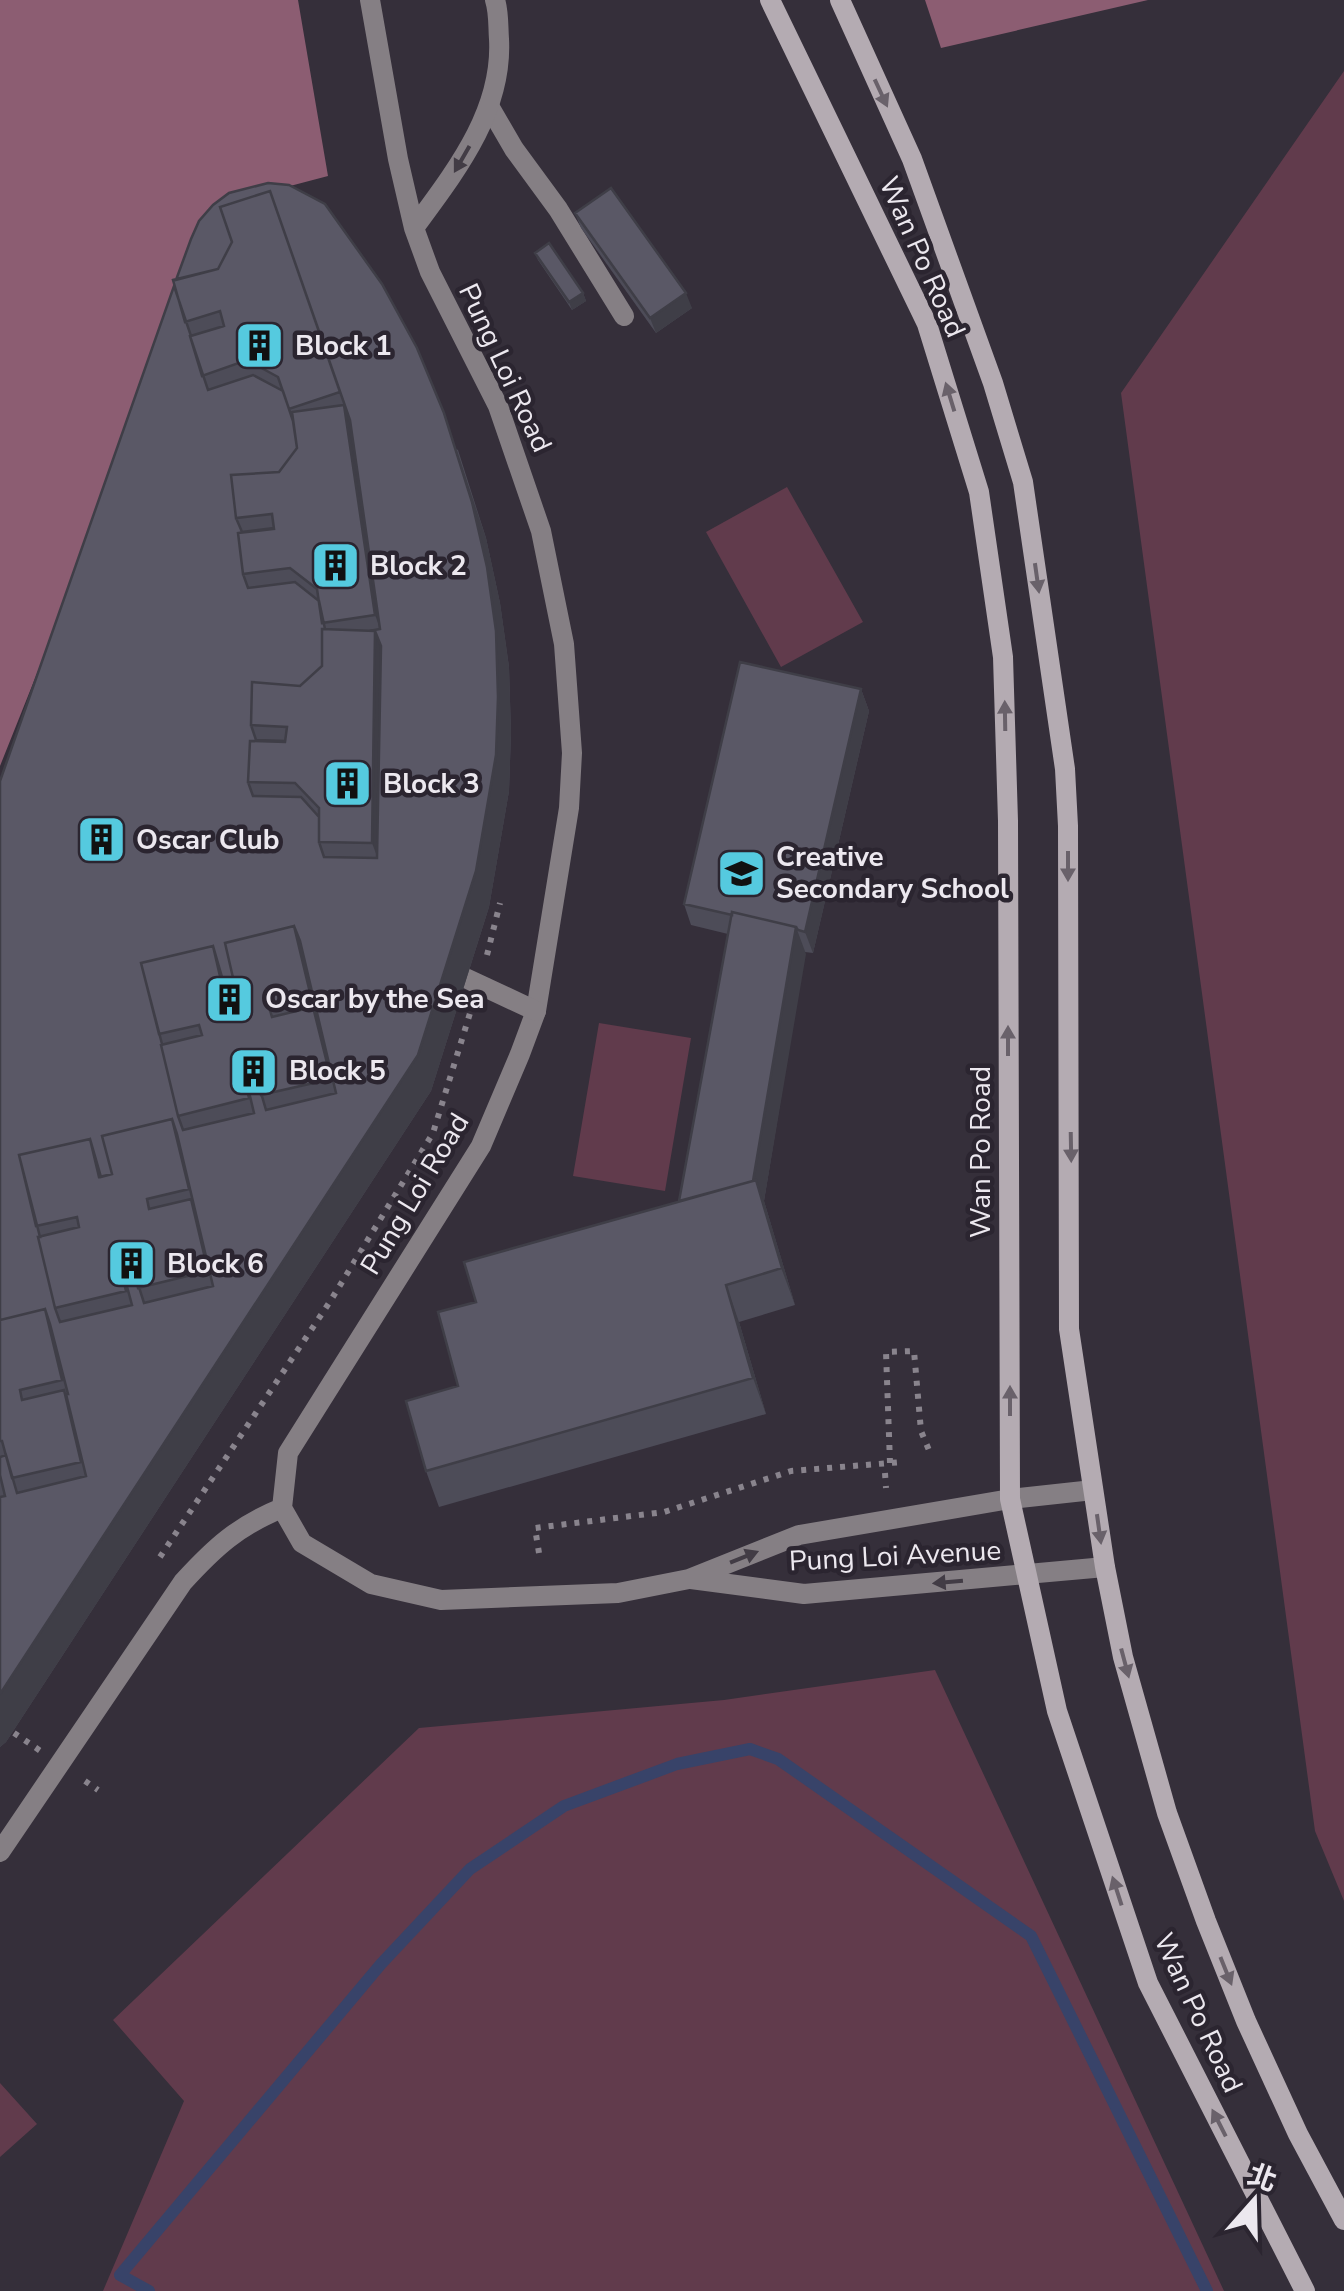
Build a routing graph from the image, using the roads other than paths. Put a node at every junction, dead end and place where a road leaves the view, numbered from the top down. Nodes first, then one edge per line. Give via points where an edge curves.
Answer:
1 (370, 0) edge
2 (494, 0) edge
3 (770, 0) edge
4 (840, 0) edge
5 (489, 106) junction
6 (414, 228) junction
7 (624, 316) dead end
8 (451, 971) edge
9 (536, 1012) junction
10 (1094, 1490) junction
11 (1010, 1499) junction
12 (282, 1508) junction
13 (1104, 1567) junction
14 (1027, 1576) junction
15 (689, 1579) junction
16 (0, 1852) edge
17 (1344, 2220) edge
18 (1305, 2291) edge

1 - 6 street, Pung Loi Road
2 - 5 street via 500,50
11 -> 3 main road, Wan Po Road via 1003,657 979,492 928,324
4 -> 10 main road, Wan Po Road via 912,159 1023,482 1065,769 1069,1329
5 -> 6 street via 462,164
5 - 7 street
6 - 9 street, Pung Loi Road via 498,406 555,589 572,754
8 - 9 street, bridge
9 - 12 street, Pung Loi Road via 481,1146 288,1453
10 - 11 street, Pung Loi Avenue
10 -> 13 main road, Wan Po Road
11 - 14 main road, Wan Po Road
15 -> 11 street, Pung Loi Avenue via 799,1535
12 - 15 street, Pung Loi Avenue via 302,1543 371,1584 440,1600 618,1593
12 - 16 street via 217,1544 183,1582
13 - 14 street, Pung Loi Avenue
13 -> 17 main road, Wan Po Road via 1167,1813 1206,1922
14 -> 15 street, Pung Loi Avenue via 804,1594
18 -> 14 main road, Wan Po Road via 1148,1984 1057,1711

